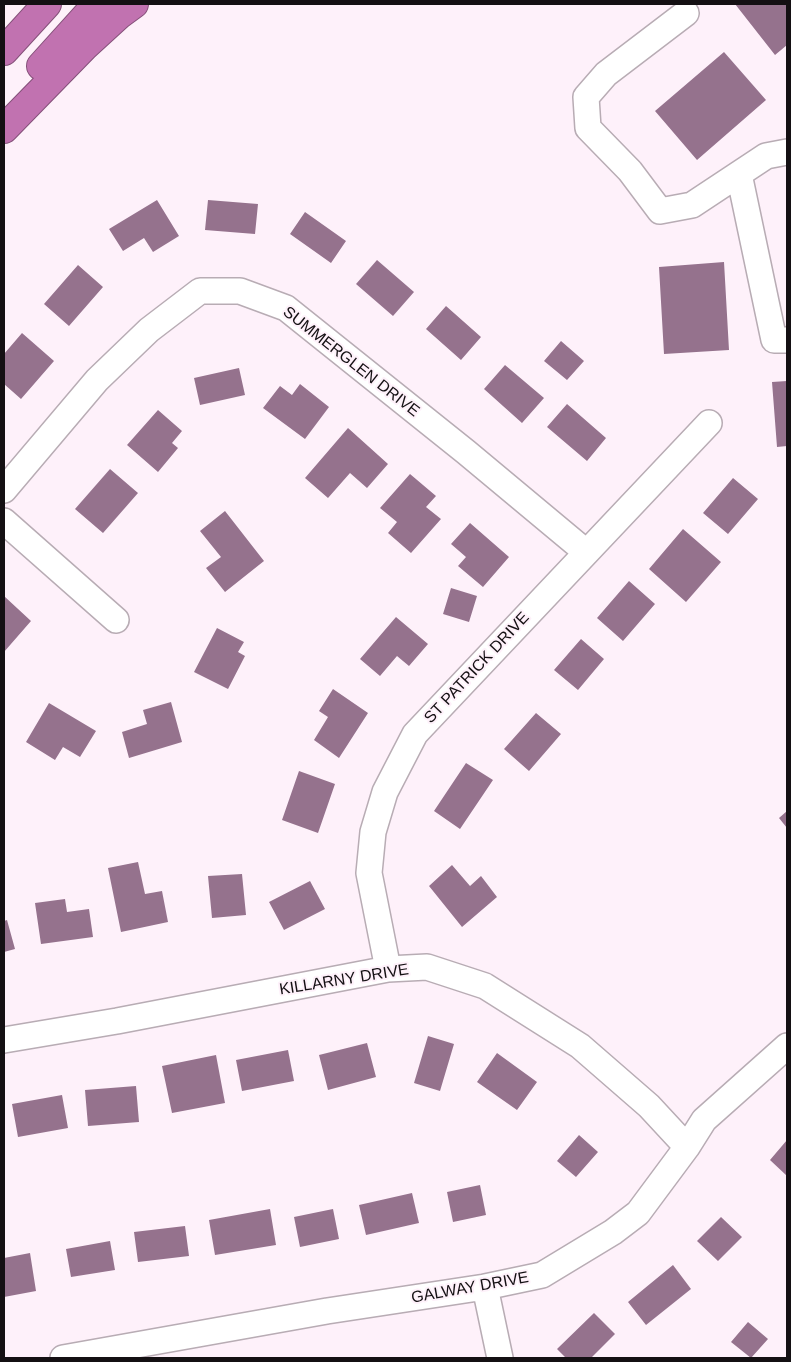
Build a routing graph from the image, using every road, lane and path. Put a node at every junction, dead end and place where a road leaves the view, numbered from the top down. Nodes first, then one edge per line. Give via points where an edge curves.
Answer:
1 (47, 4) edge
2 (97, 4) edge
3 (134, 4) edge
4 (686, 12) dead end
5 (4, 51) edge
6 (4, 108) edge
7 (4, 129) edge
8 (787, 152) edge
9 (739, 174) junction
10 (787, 340) edge
11 (709, 423) dead end
12 (4, 490) edge
13 (4, 521) edge
14 (586, 552) junction
15 (116, 620) dead end
16 (388, 970) junction
17 (4, 1040) edge
18 (787, 1046) edge
19 (687, 1147) junction
20 (484, 1287) junction
21 (101, 1355) edge
22 (63, 1358) edge
23 (500, 1358) edge

1 - 5 highway
2 - 6 highway
3 - 7 highway via 84,47
4 - 9 street via 606,74 586,97 588,128 630,171 660,211 692,205
8 - 9 street via 766,156
9 - 10 street via 774,340
11 - 14 street, ST PATRICK DRIVE
12 - 14 street, SUMMERGLEN DRIVE via 97,380 149,330 200,291 240,291 286,308
13 - 15 street
14 - 16 street, ST PATRICK DRIVE via 415,734 385,792 373,832 369,873
16 - 17 street, KILLARNY DRIVE
16 - 19 street, KILLARNY DRIVE via 426,967 485,986 580,1046 649,1106
18 - 19 street, GALWAY DRIVE via 704,1120
19 - 20 street, GALWAY DRIVE via 638,1213 613,1232 542,1276
20 - 21 street, GALWAY DRIVE via 327,1311
20 - 23 street
21 - 22 street, GALWAY DRIVE

